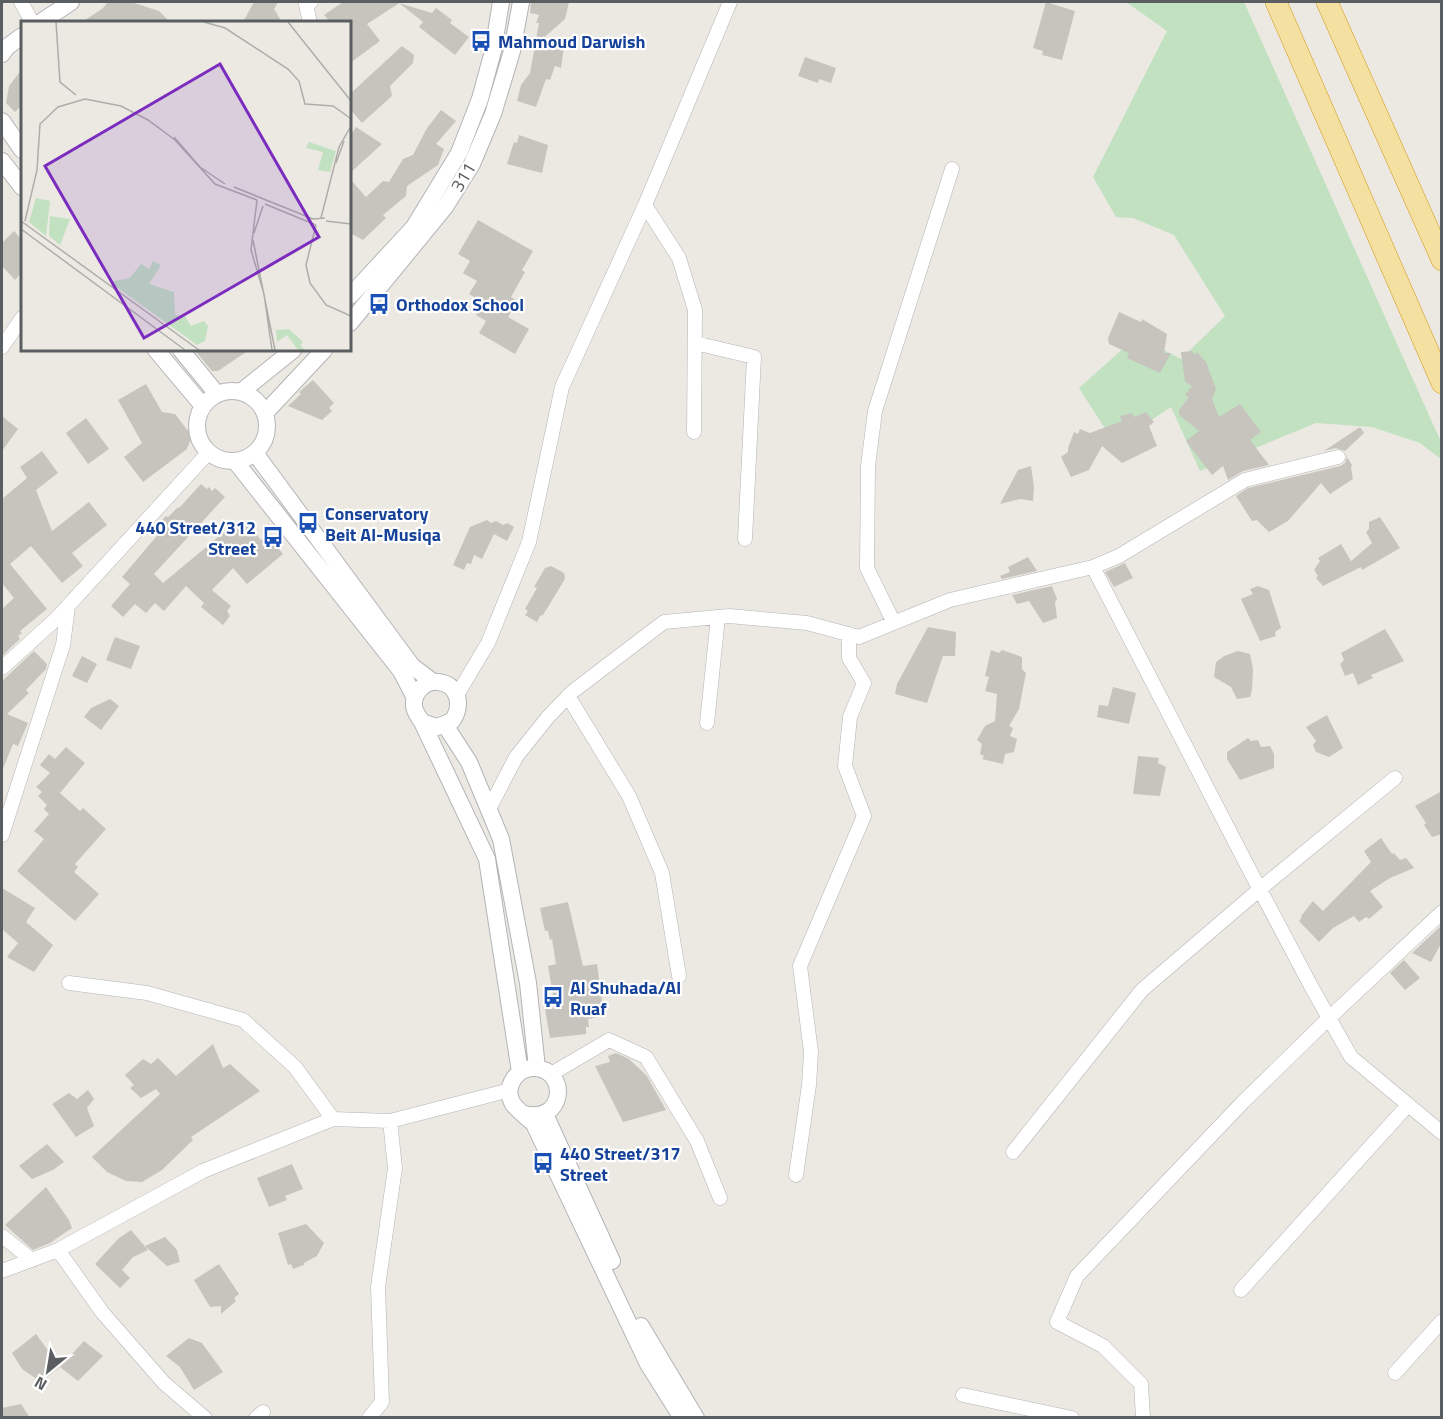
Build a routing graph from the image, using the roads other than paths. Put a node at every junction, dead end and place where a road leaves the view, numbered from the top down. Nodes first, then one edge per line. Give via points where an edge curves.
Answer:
1 (21, 2) edge
2 (70, 2) edge
3 (311, 2) edge
4 (501, 2) edge
5 (521, 2) edge
6 (730, 2) edge
7 (1276, 2) edge
8 (1327, 2) edge
9 (31, 21) edge
10 (42, 21) edge
11 (310, 21) edge
12 (21, 37) edge
13 (2, 54) edge
14 (2, 122) edge
15 (21, 149) edge
16 (2, 161) edge
17 (952, 169) dead end
18 (21, 186) edge
19 (645, 205) junction
20 (1442, 260) edge
21 (351, 295) edge
22 (21, 319) edge
23 (351, 322) edge
24 (695, 343) junction
25 (2, 347) edge
26 (157, 351) edge
27 (182, 351) edge
28 (292, 351) edge
29 (323, 351) edge
30 (1442, 383) edge
31 (241, 392) junction
32 (217, 394) junction
33 (203, 406) junction
34 (265, 413) junction
35 (694, 432) dead end
36 (209, 452) junction
37 (255, 453) junction
38 (1338, 457) dead end
39 (234, 461) junction
40 (745, 539) dead end
41 (1093, 567) junction
42 (68, 606) junction
43 (718, 618) junction
44 (894, 623) junction
45 (849, 634) junction
46 (2, 668) edge
47 (433, 682) junction
48 (457, 695) junction
49 (568, 696) junction
50 (415, 698) junction
51 (423, 722) junction
52 (707, 723) dead end
53 (446, 725) junction
54 (1395, 778) dead end
55 (489, 809) junction
56 (2, 835) edge
57 (1260, 889) junction
58 (1442, 912) edge
59 (679, 976) dead end
60 (69, 982) dead end
61 (1329, 1018) junction
62 (536, 1071) junction
63 (510, 1090) junction
64 (1408, 1105) junction
65 (524, 1114) junction
66 (545, 1114) junction
67 (333, 1119) junction
68 (390, 1121) junction
69 (1442, 1133) edge
70 (1013, 1152) dead end
71 (796, 1175) dead end
72 (720, 1198) dead end
73 (2, 1236) edge
74 (58, 1250) junction
75 (32, 1260) junction
76 (2, 1271) edge
77 (1241, 1290) dead end
78 (1442, 1321) edge
79 (1395, 1373) dead end
80 (963, 1395) dead end
81 (205, 1418) edge
82 (369, 1418) edge
83 (682, 1418) edge
84 (696, 1418) edge
85 (1072, 1418) edge
86 (1143, 1418) edge

1 - 9 street
2 - 10 street
3 - 11 street via 306,5
4 - 21 street, 311 via 480,99 459,153 414,227
5 - 23 street, 311 via 512,51 493,114 472,164 445,207
6 - 19 street
7 - 30 highway
8 - 20 highway
12 - 13 street
14 - 15 street
16 - 18 street
17 - 44 street via 875,411 867,568
19 - 24 street via 680,258 695,310
19 - 48 street via 562,387 529,542 488,644
22 - 25 street
24 - 35 street
24 - 40 street via 754,357
26 - 33 street
27 - 32 street
28 - 31 street
29 - 34 street
31 - 32 street
31 - 34 street via 259,402
32 - 33 street
33 - 36 street via 197,430
34 - 37 street via 267,432
36 - 39 street
36 - 42 street
37 - 39 street
37 - 47 street via 412,666
38 - 41 street via 1245,480 1119,556
39 - 50 street via 401,671
41 - 44 street via 950,600
41 - 57 street
42 - 46 street
42 - 56 street via 63,645
43 - 45 street via 807,623
43 - 49 street via 664,622
43 - 52 street
44 - 45 street via 859,637
45 - 71 street via 849,658 864,683 850,717 845,766 864,816 800,966 811,1052
47 - 48 street via 446,684
47 - 50 street via 419,689
48 - 53 street via 457,714
49 - 55 street via 516,757
49 - 59 street via 629,796 662,873
50 - 51 street via 416,713
51 - 53 street via 437,727
51 - 62 street via 487,859
53 - 55 street via 469,762
54 - 57 street
55 - 62 street via 501,839 528,983
57 - 61 street
57 - 70 street via 1142,990
58 - 61 street
60 - 67 street via 147,993 243,1020 295,1067
61 - 64 street via 1351,1057
61 - 86 street via 1077,1276 1057,1322 1103,1346 1141,1384
62 - 63 street via 514,1078
62 - 66 street via 557,1085 556,1102
62 - 72 street via 609,1040 646,1057 697,1141
63 - 65 street via 514,1106
63 - 68 street
64 - 69 street
64 - 77 street
65 - 66 street
65 - 83 street via 534,1124 648,1364
66 - 84 street via 642,1330
67 - 68 street
67 - 74 street via 203,1171
68 - 82 street via 395,1168 378,1287 382,1402
73 - 75 street
74 - 75 street
74 - 81 street via 102,1312 164,1383
75 - 76 street
78 - 79 street
80 - 85 street

